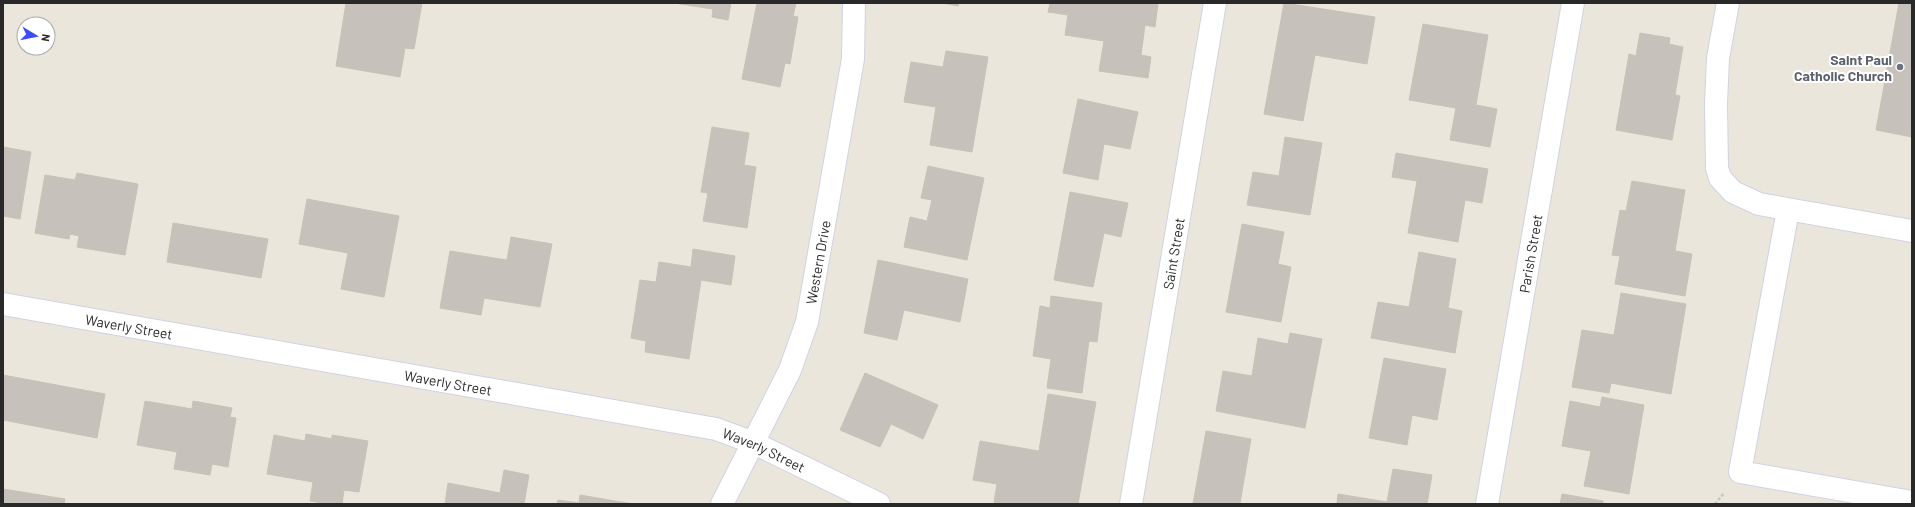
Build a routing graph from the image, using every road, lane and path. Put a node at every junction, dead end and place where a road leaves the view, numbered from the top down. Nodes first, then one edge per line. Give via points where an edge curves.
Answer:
1 (854, 3) edge
2 (1215, 3) edge
3 (1573, 3) edge
4 (1728, 3) edge
5 (1788, 210) junction
6 (1912, 231) edge
7 (3, 304) edge
8 (754, 443) junction
9 (1912, 502) edge
10 (722, 504) edge
11 (880, 504) edge
12 (1131, 504) edge
13 (1487, 504) edge

1 - 8 street, Western Drive via 853,59 807,322 790,370
2 - 12 street, Saint Street
3 - 13 street, Parish Street
4 - 5 street via 1718,58 1717,168 1726,186 1741,197 1758,204
5 - 6 street
5 - 9 street via 1740,472
7 - 8 street, Waverly Street via 716,429
8 - 10 street, Western Drive
8 - 11 street, Waverly Street

